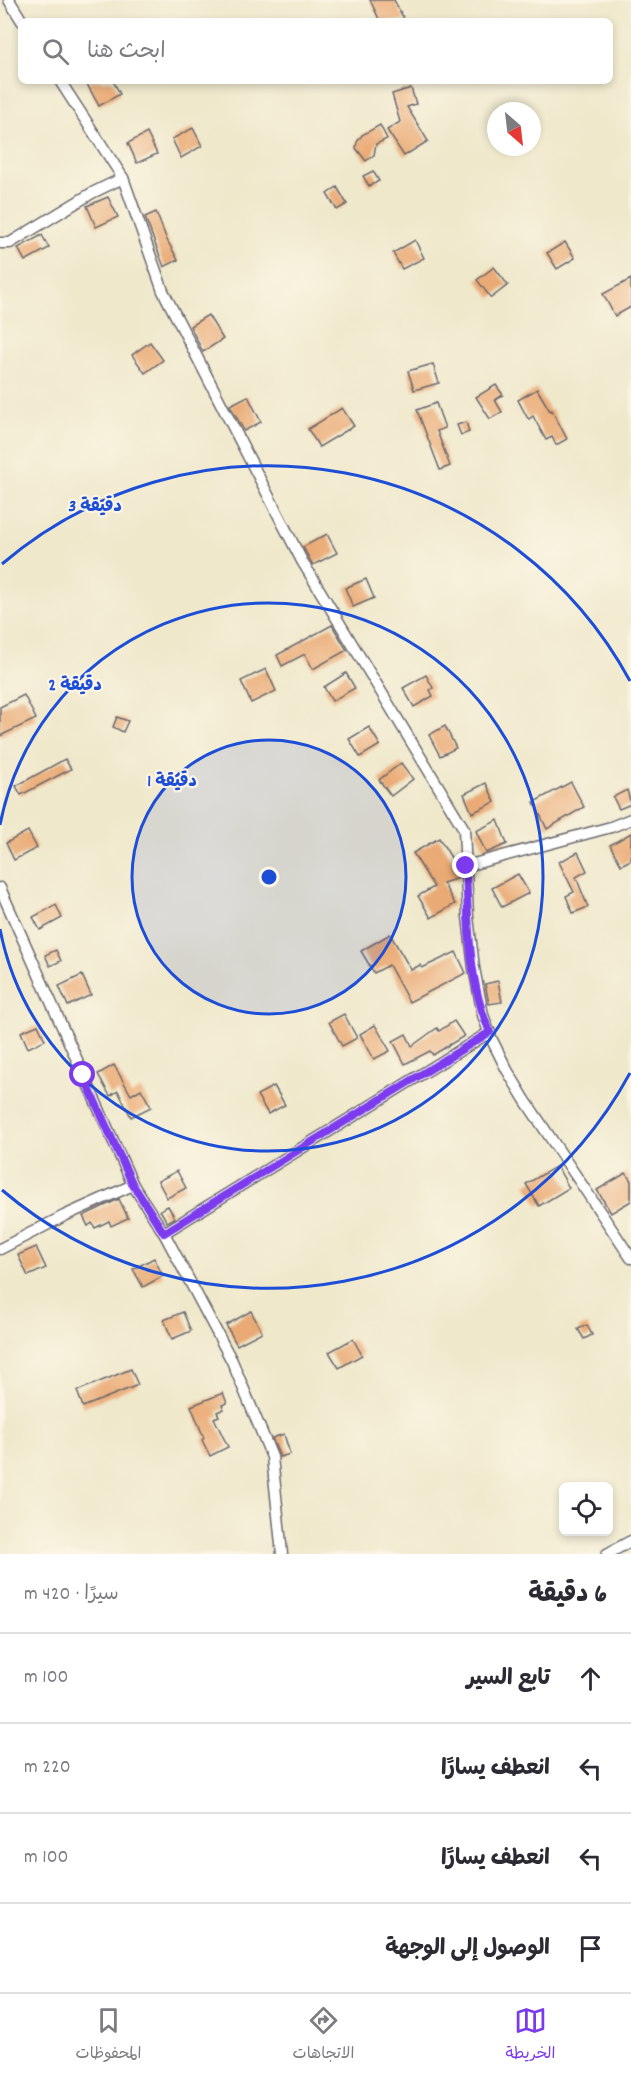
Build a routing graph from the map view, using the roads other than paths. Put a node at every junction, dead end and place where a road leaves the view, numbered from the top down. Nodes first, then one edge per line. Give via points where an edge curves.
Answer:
1 (9, 0) edge
2 (20, 18) edge
3 (62, 84) edge
4 (123, 178) junction
5 (0, 243) edge
6 (631, 819) edge
7 (466, 866) junction
8 (0, 888) edge
9 (490, 1032) junction
10 (133, 1185) junction
11 (164, 1233) junction
12 (0, 1249) edge
13 (631, 1258) edge
14 (631, 1541) edge
15 (282, 1554) edge
16 (607, 1554) edge

1 - 2 street
3 - 4 street
4 - 5 street via 10,243
4 - 7 street via 163,291 302,561 464,830
6 - 7 street
7 - 9 street via 474,968
8 - 10 street
9 - 11 street
9 - 13 street via 525,1100
10 - 11 street
10 - 12 street
11 - 15 street via 232,1361 272,1457
14 - 16 street

